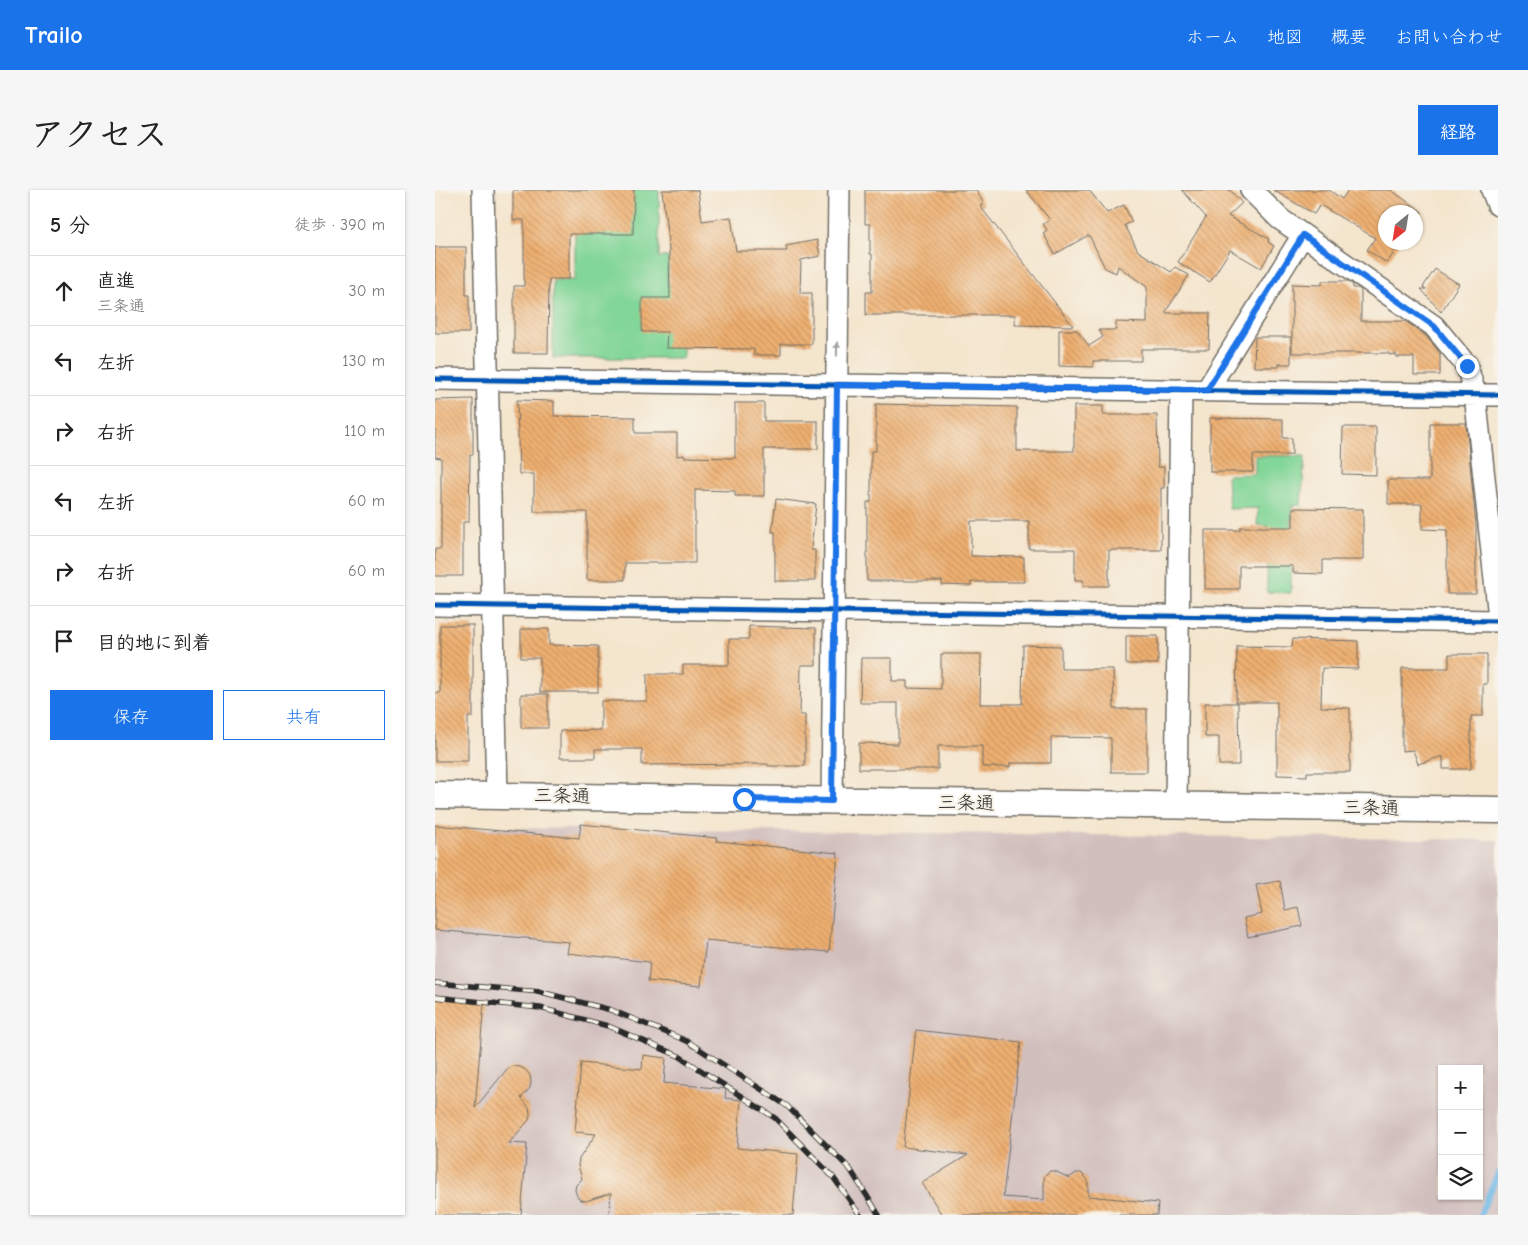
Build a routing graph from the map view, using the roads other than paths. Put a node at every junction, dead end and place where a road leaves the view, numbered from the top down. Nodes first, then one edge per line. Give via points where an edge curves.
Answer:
1 (483, 190) edge
2 (839, 190) edge
3 (1251, 190) edge
4 (1492, 190) edge
5 (1498, 205) edge
6 (1303, 235) junction
7 (435, 379) edge
8 (487, 380) junction
9 (837, 385) junction
10 (1181, 390) junction
11 (1207, 390) junction
12 (1475, 394) junction
13 (1498, 395) edge
14 (435, 605) edge
15 (493, 606) junction
16 (1498, 608) edge
17 (834, 611) junction
18 (1178, 616) junction
19 (1498, 621) edge
20 (435, 795) edge
21 (497, 796) junction
22 (832, 801) junction
23 (1176, 806) junction
24 (1498, 810) edge

1 - 8 street
9 -> 2 street
3 - 6 street via 1280,219
4 - 5 street
6 - 11 street
6 - 12 street via 1434,326 1467,366
7 - 8 street
8 - 9 street
8 - 15 street
9 - 10 street
9 - 17 street
10 - 11 street
10 - 18 street
11 - 12 street
12 - 13 street
12 - 16 street
14 - 15 street
15 - 17 street
15 - 21 street
17 - 18 street
17 - 22 street
18 - 19 street
18 - 23 street
20 - 21 street, 三条通
21 - 22 street, 三条通
22 - 23 street, 三条通
23 - 24 street, 三条通

